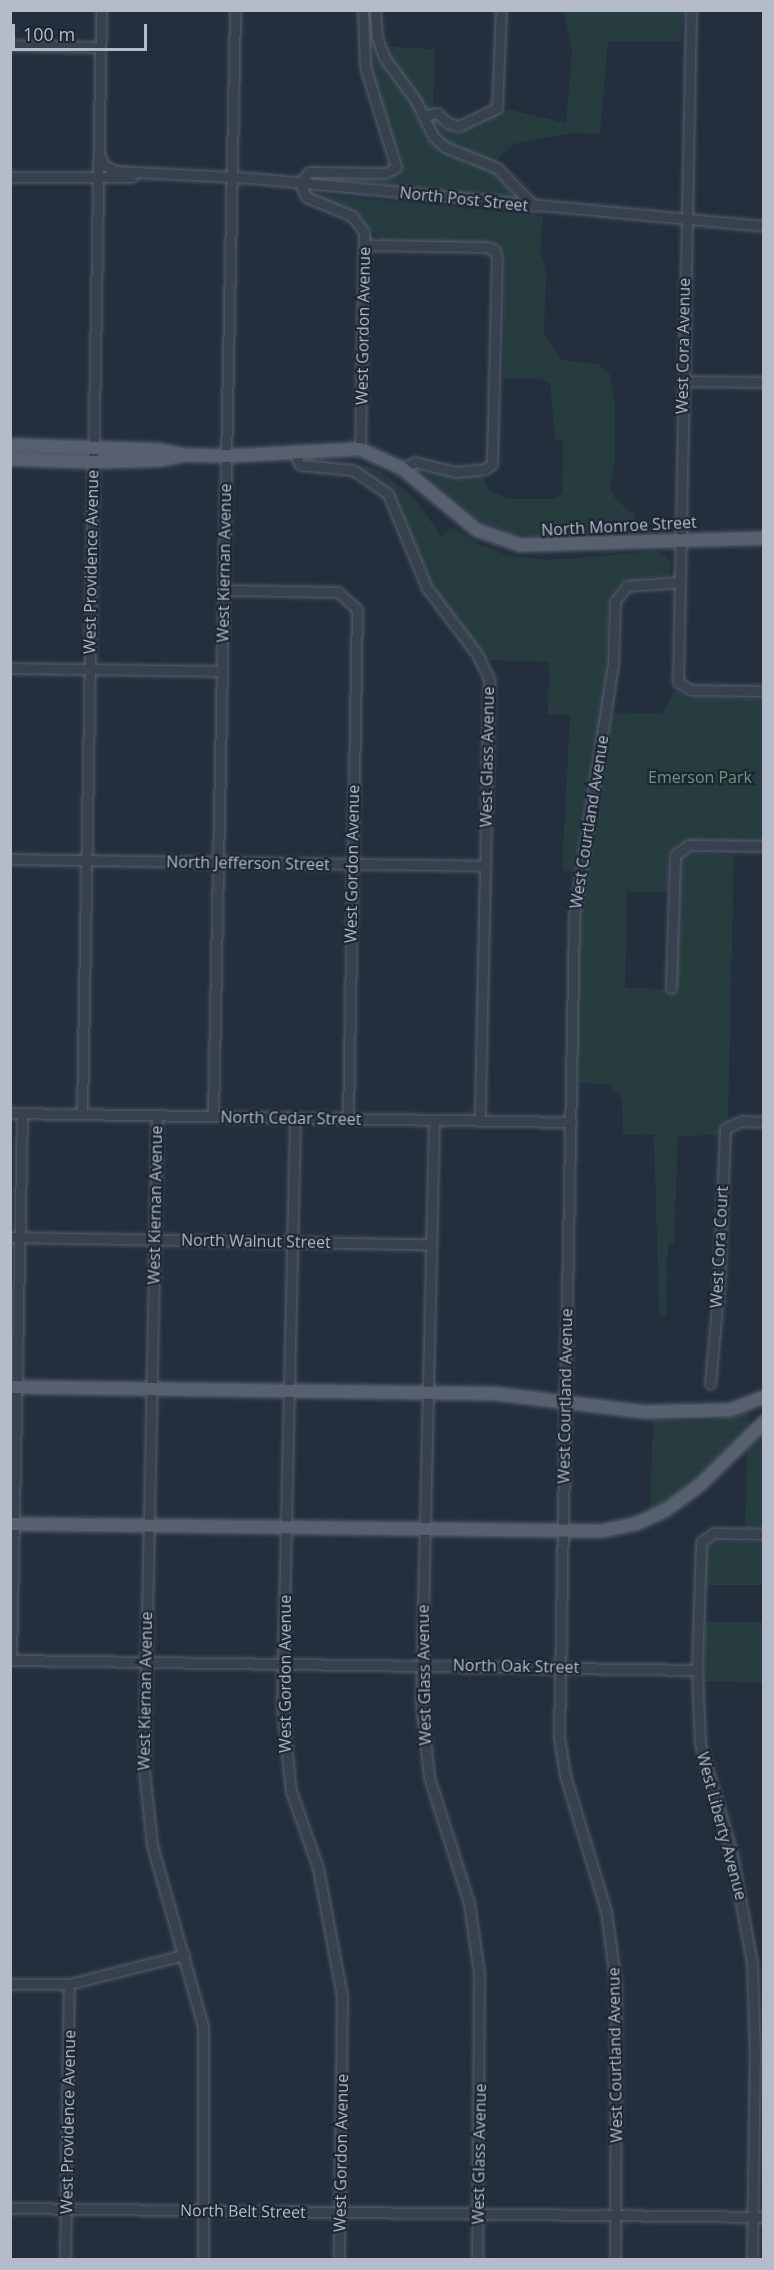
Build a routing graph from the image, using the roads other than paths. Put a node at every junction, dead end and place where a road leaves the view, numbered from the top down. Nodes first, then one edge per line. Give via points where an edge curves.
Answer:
1 (101, 10) edge
2 (235, 10) edge
3 (363, 10) edge
4 (375, 10) edge
5 (501, 10) edge
6 (691, 10) edge
7 (10, 45) edge
8 (100, 47) junction
9 (424, 116) junction
10 (98, 152) junction
11 (164, 175) junction
12 (10, 177) edge
13 (232, 177) junction
14 (98, 179) junction
15 (300, 183) junction
16 (534, 206) junction
17 (685, 221) junction
18 (764, 226) edge
19 (365, 245) junction
20 (683, 381) junction
21 (764, 382) edge
22 (10, 445) edge
23 (93, 448) junction
24 (360, 450) junction
25 (295, 454) junction
26 (183, 455) junction
27 (227, 456) junction
28 (10, 459) edge
29 (92, 462) junction
30 (403, 469) junction
31 (680, 538) junction
32 (764, 538) edge
33 (679, 582) junction
34 (224, 590) junction
35 (10, 668) edge
36 (89, 669) junction
37 (222, 671) junction
38 (764, 691) edge
39 (764, 846) edge
40 (10, 859) edge
41 (87, 860) junction
42 (219, 863) junction
43 (352, 865) junction
44 (485, 866) junction
45 (671, 988) dead end
46 (10, 1113) edge
47 (22, 1113) junction
48 (82, 1114) junction
49 (157, 1115) junction
50 (213, 1116) junction
51 (295, 1118) junction
52 (348, 1119) junction
53 (434, 1120) junction
54 (480, 1121) junction
55 (571, 1122) junction
56 (764, 1122) edge
57 (15, 1237) edge
58 (154, 1239) junction
59 (293, 1242) junction
60 (430, 1245) junction
61 (710, 1384) dead end
62 (14, 1387) edge
63 (152, 1389) junction
64 (289, 1391) junction
65 (427, 1394) junction
66 (764, 1397) edge
67 (566, 1401) junction
68 (764, 1422) edge
69 (12, 1524) edge
70 (148, 1526) junction
71 (286, 1528) junction
72 (424, 1530) junction
73 (562, 1532) junction
74 (764, 1534) edge
75 (11, 1660) edge
76 (145, 1662) junction
77 (284, 1663) junction
78 (422, 1665) junction
79 (559, 1667) junction
80 (697, 1670) junction
81 (184, 1955) junction
82 (10, 1984) edge
83 (69, 1984) junction
84 (10, 2208) edge
85 (66, 2208) junction
86 (204, 2210) junction
87 (340, 2211) junction
88 (478, 2214) junction
89 (616, 2215) junction
90 (752, 2217) junction
91 (764, 2217) edge
92 (65, 2259) edge
93 (203, 2259) edge
94 (339, 2259) edge
95 (477, 2259) edge
96 (615, 2259) edge
97 (752, 2259) edge

1 - 8 street, West Providence Avenue
2 - 13 street, West Kiernan Avenue
3 - 15 street via 365,67 396,167 386,173 307,172
4 - 9 street via 377,37 384,57
5 - 9 street via 497,108 459,126 448,123 437,113
6 - 17 street, West Cora Avenue
7 - 8 street
8 - 10 street, West Providence Avenue
9 - 16 street via 440,143 497,168
10 - 11 street, North Post Street via 104,165 115,171
10 - 14 street, West Providence Avenue
11 - 13 street, North Post Street
11 - 14 street, North Post Street
12 - 14 street, North Post Street
13 - 15 street, North Post Street
13 - 27 street, West Kiernan Avenue
14 - 23 street, West Providence Avenue
15 - 16 street, North Post Street
15 - 19 street, West Gordon Avenue via 306,197 358,221
16 - 17 street, North Post Street
17 - 18 street, North Post Street
17 - 20 street, West Cora Avenue
19 - 24 street, West Gordon Avenue
19 - 30 street via 492,249 497,259 490,467 456,472 415,462
20 - 21 street
20 - 31 street, West Cora Avenue
22 - 23 main road, North Monroe Street
23 - 26 main road, North Monroe Street via 160,450
23 - 29 street, West Providence Avenue
24 - 25 main road, North Monroe Street
24 - 30 main road, North Monroe Street
25 - 27 main road, North Monroe Street
25 - 44 street, West Glass Avenue via 300,465 353,470 388,494 426,588 484,664 489,696
26 - 27 main road, North Monroe Street
26 - 29 main road, North Monroe Street via 160,460
27 - 34 street, West Kiernan Avenue
28 - 29 main road, North Monroe Street
29 - 36 street, West Providence Avenue
30 - 31 main road, North Monroe Street via 467,524 508,543 545,548
31 - 32 main road, North Monroe Street
31 - 33 street, West Cora Avenue
33 - 38 street, West Cora Avenue via 678,682 691,690
33 - 55 street, West Courtland Avenue via 627,586 615,601 613,664 574,916
34 - 37 street, West Kiernan Avenue
34 - 43 street, West Gordon Avenue via 339,592 357,609
35 - 36 street
36 - 37 street
36 - 41 street, West Providence Avenue
37 - 42 street, West Kiernan Avenue
39 - 45 street via 689,845 679,849 674,860
40 - 41 street, North Jefferson Street
41 - 42 street, North Jefferson Street
41 - 48 street, West Providence Avenue
42 - 43 street, North Jefferson Street
42 - 50 street, West Kiernan Avenue
43 - 44 street, North Jefferson Street
43 - 52 street, West Gordon Avenue
44 - 54 street, West Glass Avenue
46 - 47 street, North Cedar Street
47 - 48 street, North Cedar Street
47 - 57 street
48 - 49 street, North Cedar Street
49 - 50 street, North Cedar Street
49 - 58 street, West Kiernan Avenue
50 - 51 street, North Cedar Street
51 - 52 street, North Cedar Street
51 - 59 street, West Gordon Avenue
52 - 53 street, North Cedar Street
53 - 54 street, North Cedar Street
53 - 60 street, West Glass Avenue
54 - 55 street, North Cedar Street
55 - 67 street, West Courtland Avenue
56 - 61 street, West Cora Court via 741,1120 725,1129 719,1286
57 - 58 street, North Walnut Street
57 - 62 street
58 - 59 street, North Walnut Street
58 - 63 street, West Kiernan Avenue
59 - 60 street, North Walnut Street
59 - 64 street, West Gordon Avenue
60 - 65 street, West Glass Avenue
62 - 63 main road
62 - 69 street
63 - 64 main road
63 - 70 street, West Kiernan Avenue
64 - 65 main road
64 - 71 street, West Gordon Avenue
65 - 67 main road
65 - 72 street, West Glass Avenue
66 - 67 main road via 742,1407 714,1412 645,1412
67 - 73 street, West Courtland Avenue
68 - 73 main road via 700,1485 666,1510 636,1524 602,1531
69 - 70 main road
69 - 75 street
70 - 71 main road
70 - 76 street, West Kiernan Avenue
71 - 72 main road
71 - 77 street, West Gordon Avenue
72 - 73 main road
72 - 78 street, West Glass Avenue
73 - 79 street, West Courtland Avenue
74 - 80 street, West Liberty Avenue via 718,1533 705,1537 700,1549
75 - 76 street, North Oak Street
76 - 77 street, North Oak Street
76 - 81 street, West Kiernan Avenue via 146,1808 162,1885
77 - 78 street, North Oak Street
77 - 87 street, West Gordon Avenue via 284,1751 291,1791 318,1868 341,1987
78 - 79 street, North Oak Street
78 - 88 street, West Glass Avenue via 423,1742 429,1777 469,1903 479,1973
79 - 80 street, North Oak Street
79 - 89 street, West Courtland Avenue via 559,1737 564,1775 603,1903 616,1986
80 - 90 street, West Liberty Avenue via 700,1743 733,1859 752,1963
81 - 83 street
81 - 86 street, West Kiernan Avenue via 195,1991 205,2058
82 - 83 street
83 - 85 street, West Providence Avenue
84 - 85 street, North Belt Street
85 - 86 street, North Belt Street
85 - 92 street, West Providence Avenue
86 - 87 street, North Belt Street
86 - 93 street, West Kiernan Avenue
87 - 88 street, North Belt Street
87 - 94 street, West Gordon Avenue
88 - 89 street, North Belt Street
88 - 95 street, West Glass Avenue
89 - 90 street, North Belt Street
89 - 96 street, West Courtland Avenue
90 - 91 street, North Belt Street
90 - 97 street, West Liberty Avenue

